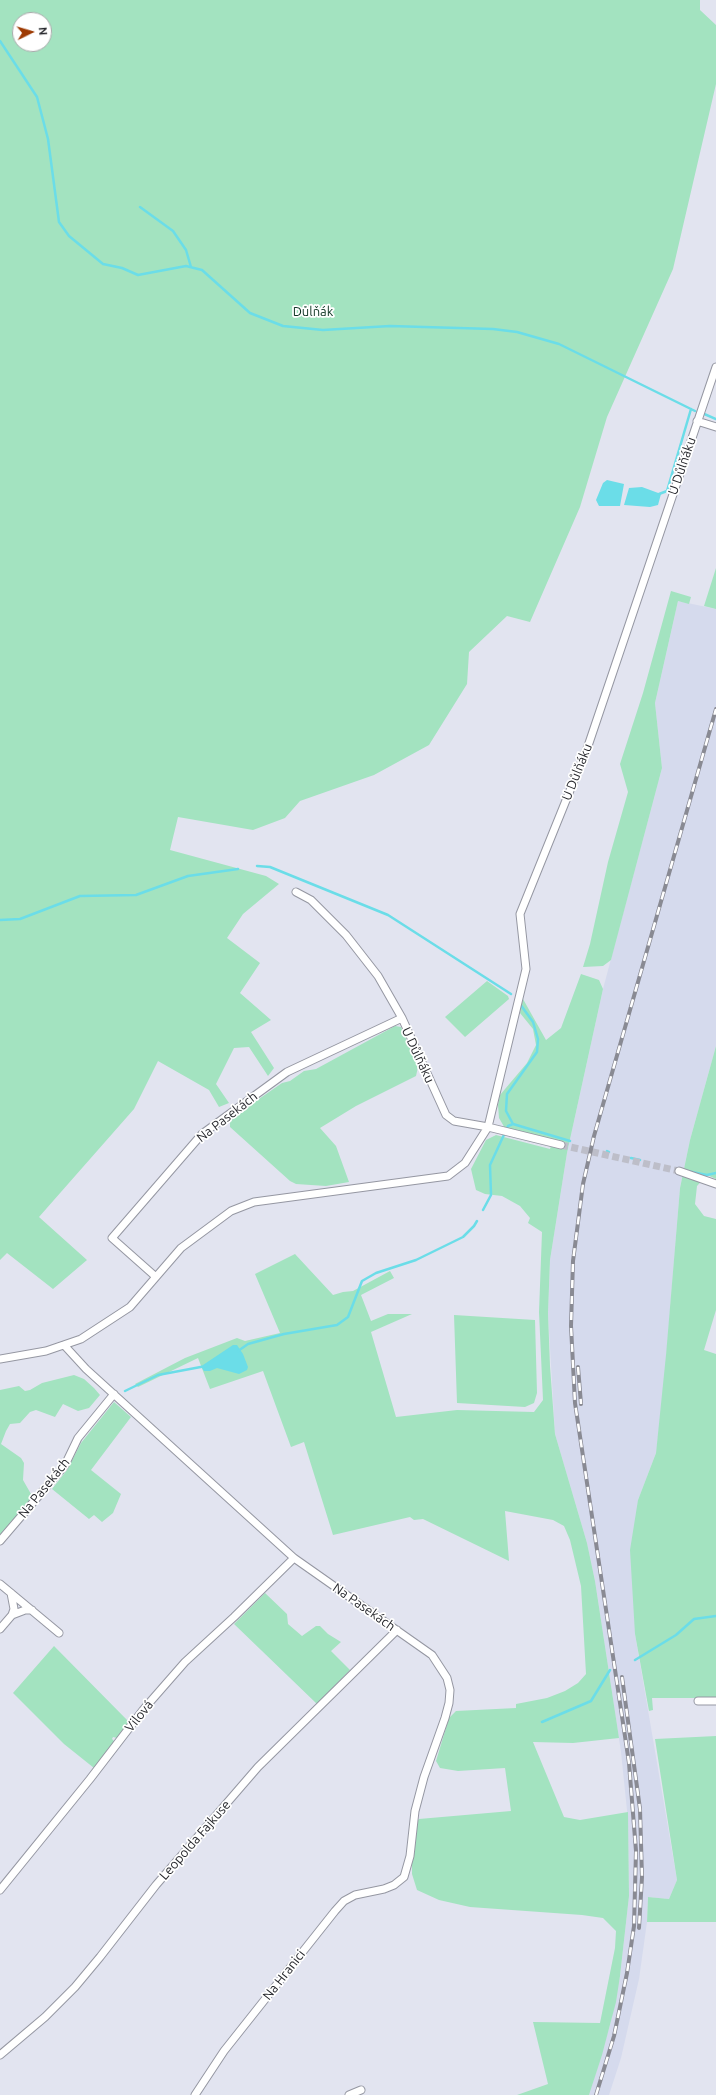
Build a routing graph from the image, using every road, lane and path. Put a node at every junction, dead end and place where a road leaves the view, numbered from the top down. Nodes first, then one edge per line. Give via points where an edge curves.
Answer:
1 (716, 367) edge
2 (697, 422) junction
3 (716, 427) edge
4 (296, 892) dead end
5 (402, 1018) junction
6 (488, 1127) junction
7 (561, 1146) tunnel mouth
8 (678, 1171) tunnel mouth
9 (716, 1184) edge
10 (156, 1277) junction
11 (64, 1345) junction
12 (0, 1359) edge
13 (114, 1394) junction
14 (0, 1541) edge
15 (294, 1558) junction
16 (0, 1584) edge
17 (11, 1593) junction
18 (32, 1610) junction
19 (12, 1615) junction
20 (0, 1629) edge
21 (397, 1630) junction
22 (59, 1633) dead end
23 (698, 1701) dead end
24 (716, 1701) edge
25 (394, 1885) joint
26 (0, 1890) edge
27 (0, 2055) edge
28 (361, 2090) dead end
29 (195, 2095) edge
30 (349, 2095) edge

1 - 2 street, U Důlňáku
2 - 3 street, U Důlňáku
2 - 6 street, U Důlňáku via 588,746 520,914 526,969
4 - 5 street, U Důlňáku via 311,900 346,935 378,976
5 - 6 street, U Důlňáku via 446,1115 454,1122
5 - 10 street, Na Pasekách via 286,1072 202,1134 112,1238
6 - 7 street, U Důlňáku
6 - 10 street via 465,1164 448,1176 254,1202 231,1211 181,1248
8 - 9 street
10 - 11 street via 130,1307 81,1339
11 - 12 street via 46,1351
11 - 13 street, Na Pasekách
13 - 14 street, Na Pasekách via 78,1438 65,1465
13 - 15 street, Na Pasekách
15 - 21 street, Na Pasekách
15 - 26 street, Vilová via 185,1662 143,1710
16 - 17 street
17 - 18 street
17 - 19 street via 14,1603
18 - 19 street
18 - 22 street
19 - 20 street
21 - 25 street, Na Pasekách via 432,1655 447,1678 450,1690 445,1718 415,1811 404,1877
21 - 27 street, Leopolda Fajkuse via 258,1767 156,1884 75,1987 45,2017
23 - 24 street
25 - 29 street, Na Hranici via 355,1895 344,1901 224,2052
28 - 30 street

